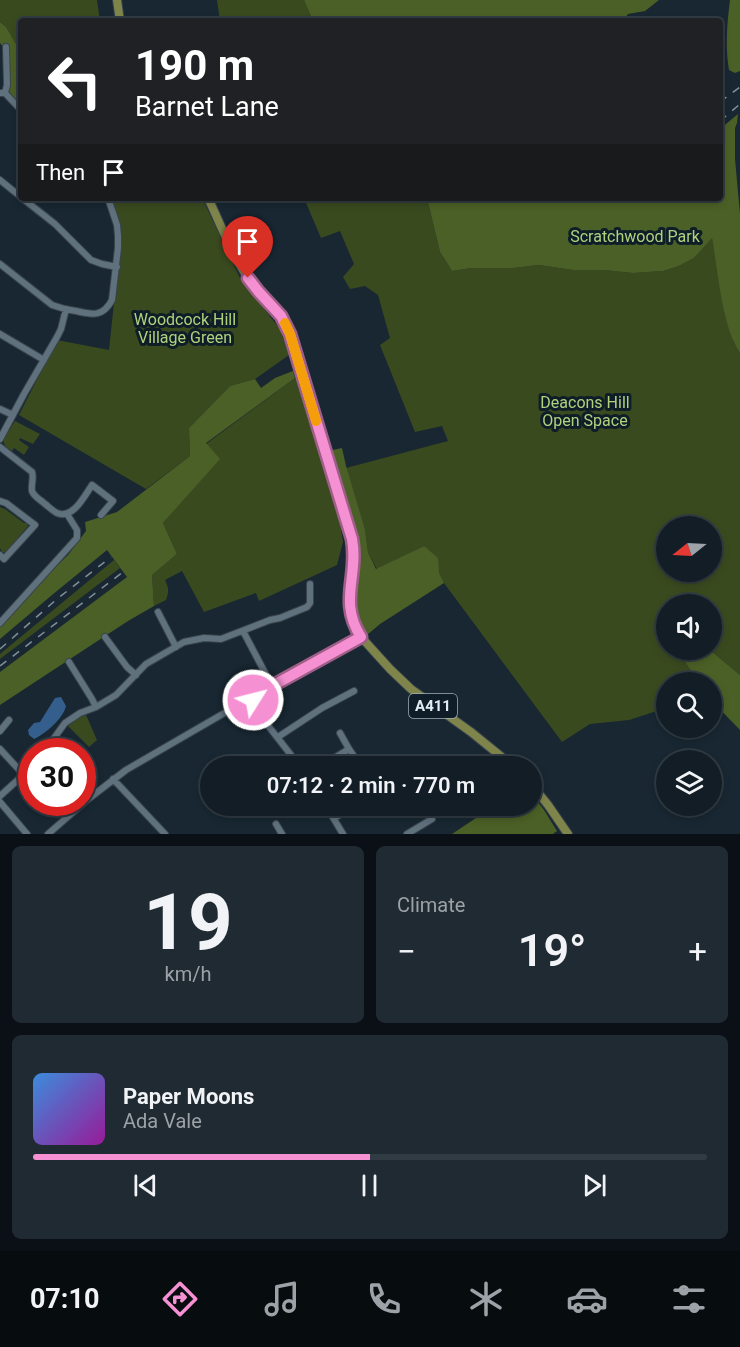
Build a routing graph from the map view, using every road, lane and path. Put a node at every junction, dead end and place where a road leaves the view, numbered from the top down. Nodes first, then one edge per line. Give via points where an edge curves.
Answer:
1 (117, 0) edge
2 (120, 18) edge
3 (6, 47) dead end
4 (2, 93) edge
5 (18, 107) edge
6 (0, 180) edge
7 (18, 195) edge
8 (26, 201) edge
9 (109, 201) edge
10 (209, 201) edge
11 (0, 264) edge
12 (117, 267) junction
13 (66, 309) junction
14 (0, 334) edge
15 (44, 360) junction
16 (0, 409) edge
17 (13, 415) junction
18 (0, 439) edge
19 (0, 447) edge
20 (0, 501) edge
21 (67, 514) junction
22 (101, 515) dead end
23 (1, 559) edge
24 (310, 584) dead end
25 (158, 612) dead end
26 (0, 623) edge
27 (243, 631) junction
28 (105, 637) dead end
29 (361, 637) junction
30 (176, 647) junction
31 (69, 662) dead end
32 (136, 675) junction
33 (272, 686) junction
34 (354, 691) dead end
35 (252, 697) junction
36 (96, 707) junction
37 (9, 720) dead end
38 (0, 731) edge
39 (340, 733) dead end
40 (278, 737) junction
41 (54, 738) edge
42 (0, 749) edge
43 (349, 749) junction
44 (291, 755) edge
45 (337, 756) edge
46 (354, 756) edge
47 (500, 756) edge
48 (18, 769) edge
49 (18, 779) edge
50 (113, 779) junction
51 (0, 796) edge
52 (542, 797) edge
53 (0, 802) edge
54 (338, 816) edge
55 (430, 816) edge
56 (334, 818) joint
57 (276, 824) dead end
58 (27, 834) edge
59 (48, 834) edge
60 (165, 834) edge
61 (282, 834) edge
62 (344, 834) edge
63 (407, 834) edge
64 (568, 834) edge

1 - 2 main road
3 - 4 street via 7,85
4 - 5 street
6 - 7 street
8 - 12 street via 91,260
9 - 12 street via 117,225
10 - 29 main road, A411 via 241,266 281,316 290,334 352,539 349,604
11 - 13 street via 52,305
12 - 13 street via 112,300 102,313
13 - 15 street via 61,329
14 - 15 street
15 - 17 street
16 - 17 street
17 - 18 street
19 - 21 street via 32,472 34,496 57,513
20 - 23 street via 37,523
21 - 22 street via 92,485 113,501
21 - 26 street via 77,530 77,538
24 - 27 street via 307,607
25 - 30 street
27 - 30 street via 221,639 192,640
27 - 33 street
28 - 32 street
29 - 33 street
29 - 47 main road, A411 via 411,689
30 - 32 street via 146,664
31 - 36 street
32 - 36 street via 116,695
33 - 35 street
34 - 40 street
35 - 40 street
35 - 50 street
36 - 41 street via 65,723
37 - 38 street
39 - 43 street
40 - 44 street
42 - 48 street
43 - 45 street
43 - 46 street
49 - 51 street
50 - 59 street
50 - 60 street
52 - 64 main road
53 - 58 street
54 - 56 street
55 - 63 street via 432,819
56 - 62 street
57 - 61 street

